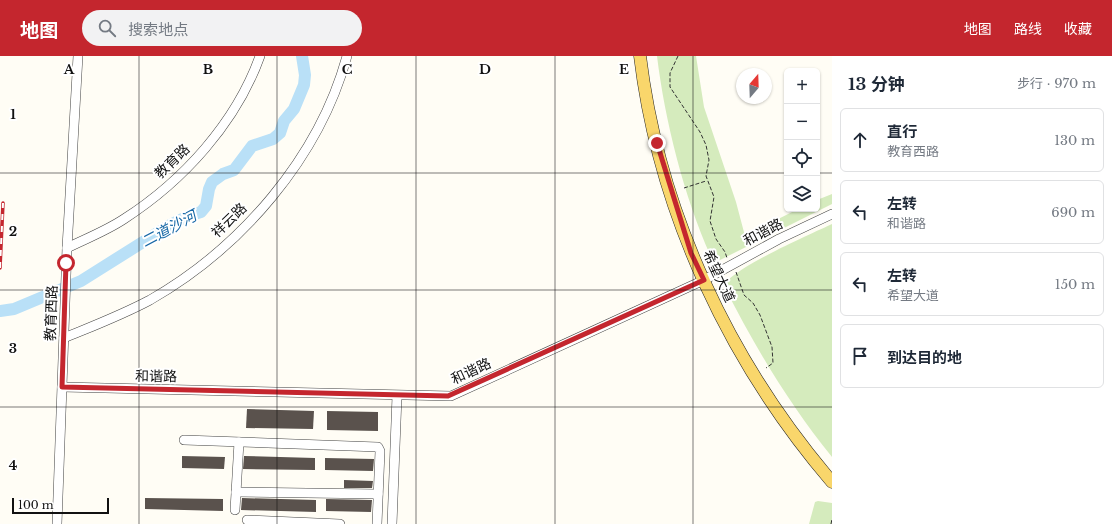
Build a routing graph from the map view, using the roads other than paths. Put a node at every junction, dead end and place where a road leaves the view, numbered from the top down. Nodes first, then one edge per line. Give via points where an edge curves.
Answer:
1 (78, 56) edge
2 (260, 56) edge
3 (347, 56) edge
4 (640, 56) edge
5 (646, 56) edge
6 (832, 214) edge
7 (67, 248) junction
8 (707, 279) junction
9 (64, 338) junction
10 (62, 387) junction
11 (397, 396) junction
12 (184, 440) dead end
13 (239, 442) junction
14 (832, 473) edge
15 (832, 482) edge
16 (236, 492) junction
17 (378, 494) junction
18 (235, 510) dead end
19 (248, 520) dead end
20 (57, 524) edge
21 (340, 524) edge
22 (377, 524) edge
23 (392, 524) edge

1 - 7 street, 教育西路
2 - 7 street, 教育路 via 229,117 184,170 152,200 122,220
3 - 9 street, 祥云路 via 332,99 313,138 273,196 236,235 201,265 159,294 130,310
4 - 8 main road, 希望大道 via 660,154 691,253
5 - 8 main road, 希望大道 via 666,155
6 - 8 street, 和谐路 via 779,239
7 - 9 street, 教育西路
8 - 11 street, 和谐路 via 451,396
8 - 14 main road, 希望大道 via 760,375 798,432
8 - 15 main road, 希望大道 via 731,337 764,393
9 - 10 street, 教育西路
10 - 11 street, 和谐路
10 - 20 street, 教育西路
11 - 23 street
12 - 13 street
13 - 16 street
13 - 17 street via 378,447
16 - 17 street
16 - 18 street
17 - 22 street
19 - 21 street

